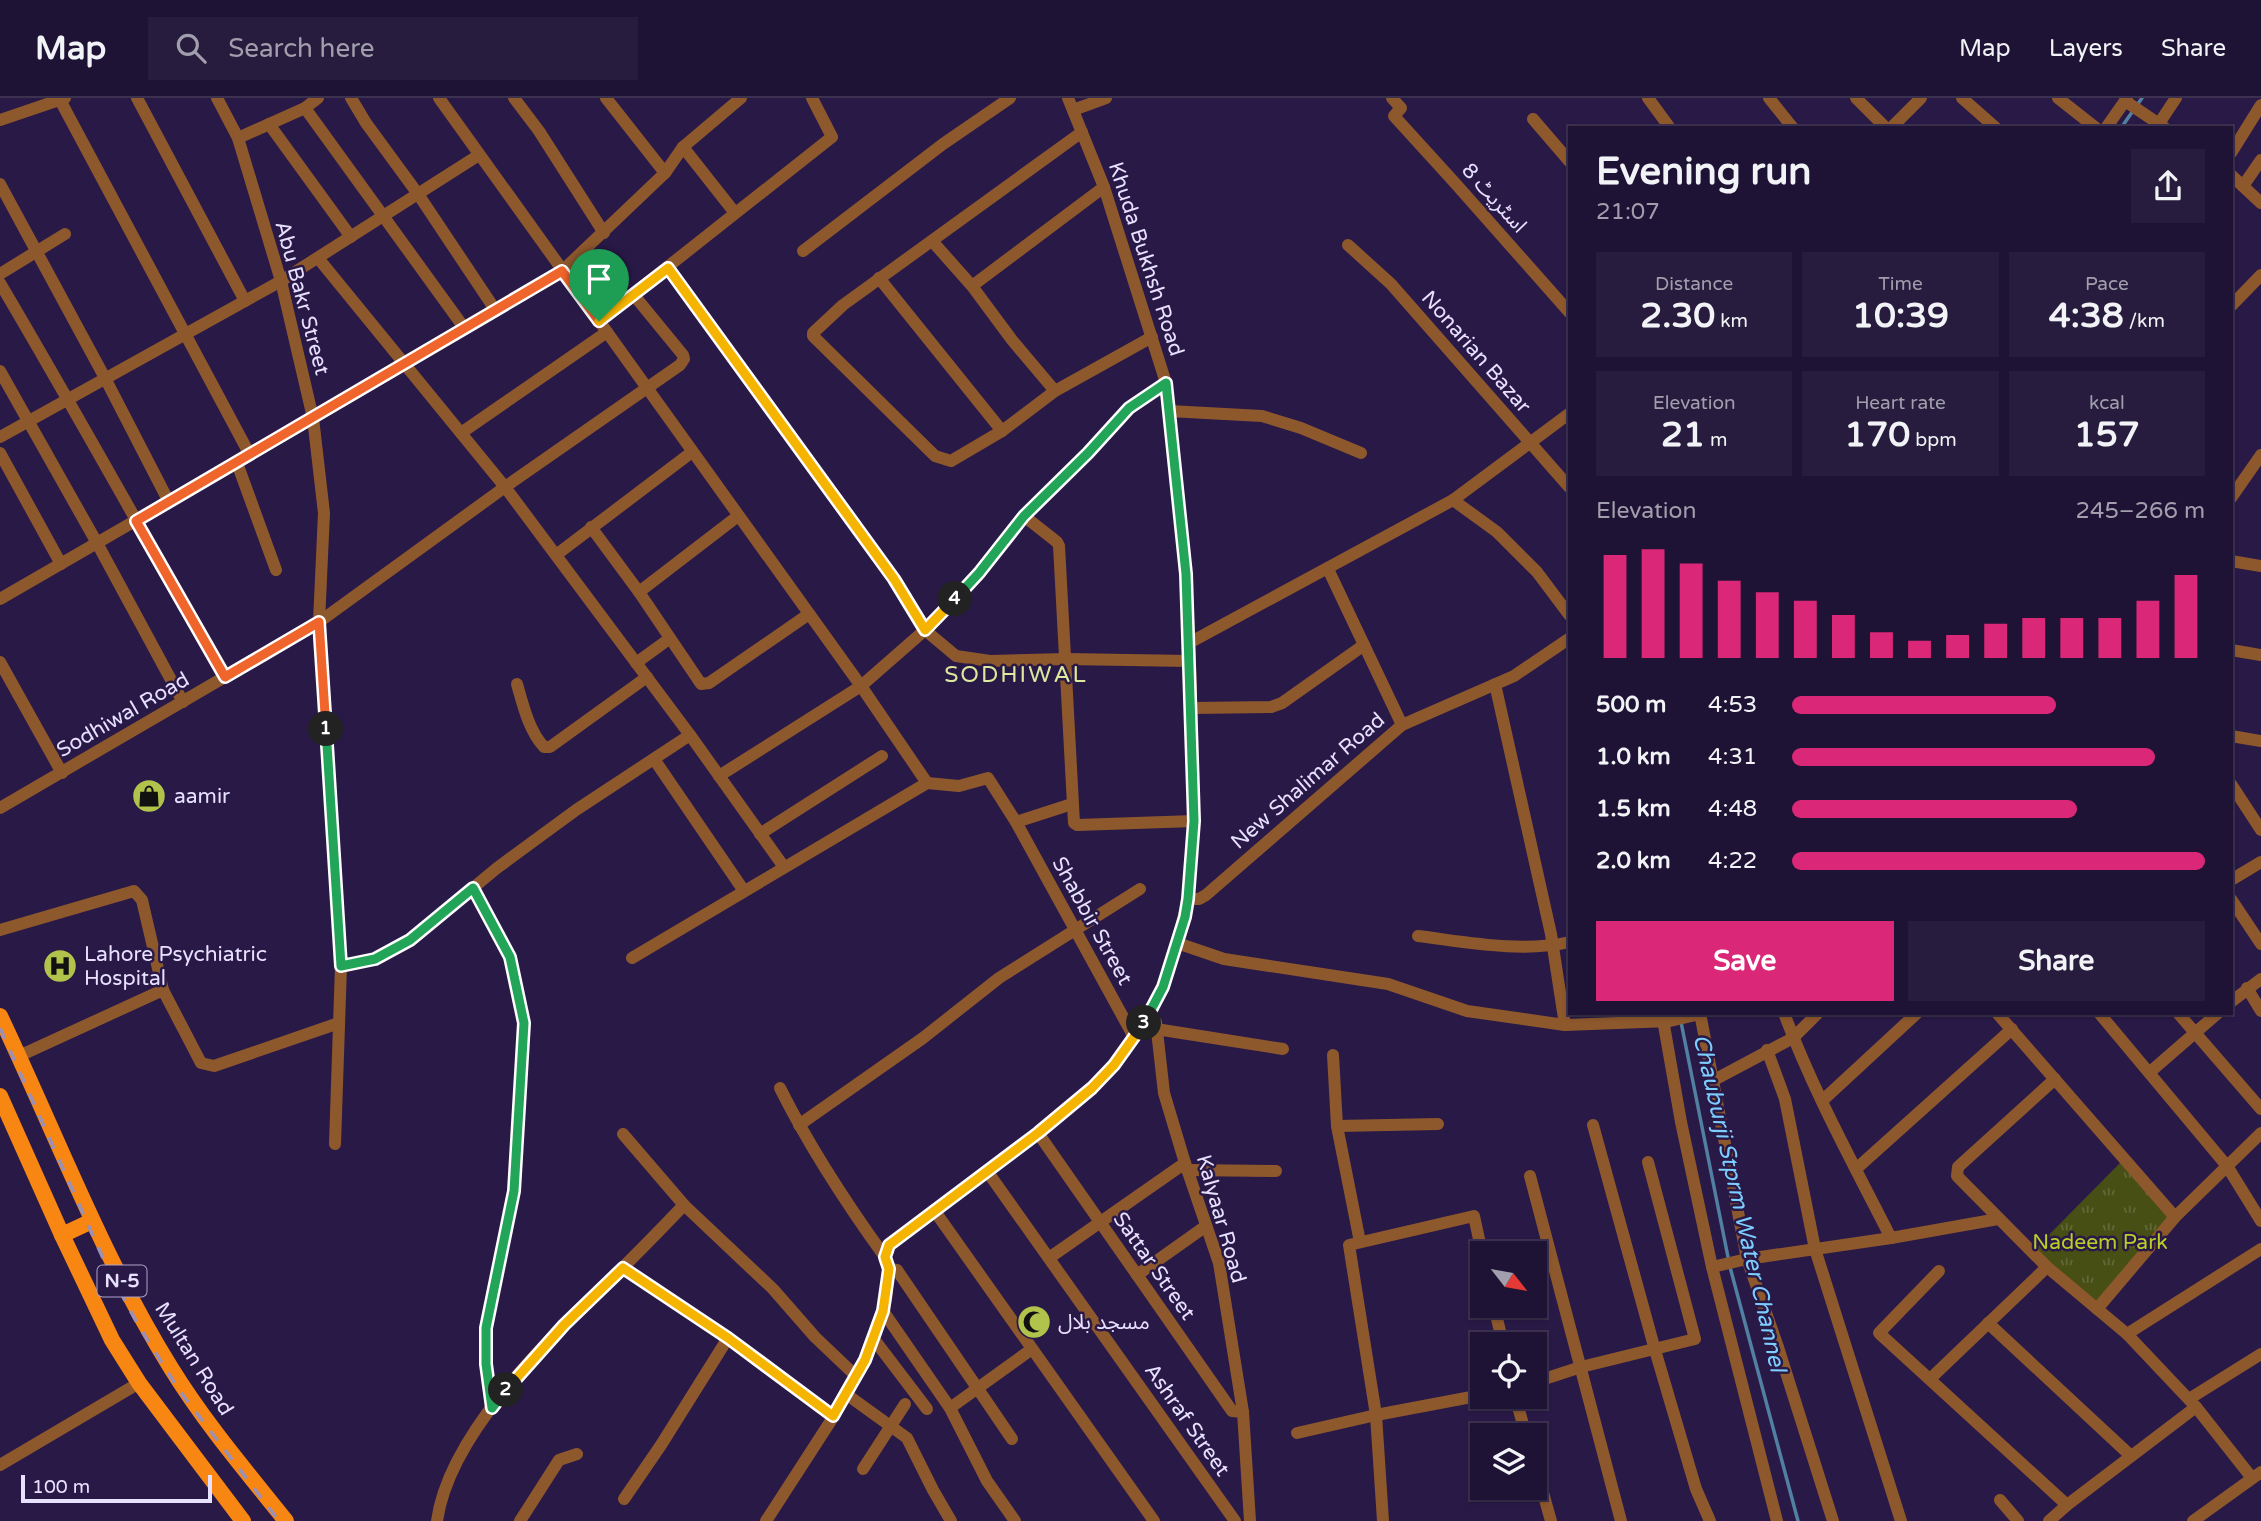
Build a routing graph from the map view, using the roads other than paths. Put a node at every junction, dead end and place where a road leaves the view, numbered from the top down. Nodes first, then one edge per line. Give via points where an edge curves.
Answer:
1 (137, 98) edge
2 (217, 98) edge
3 (318, 98) edge
4 (351, 98) edge
5 (439, 98) edge
6 (514, 98) edge
7 (606, 98) edge
8 (741, 98) edge
9 (811, 98) edge
10 (1010, 98) edge
11 (1106, 98) edge
12 (1392, 98) edge
13 (1648, 98) edge
14 (1769, 98) edge
15 (1856, 98) edge
16 (1921, 98) edge
17 (1962, 98) edge
18 (2058, 98) edge
19 (2176, 98) edge
20 (62, 99) edge
21 (2128, 101) edge
22 (31, 103) edge
23 (1071, 104) edge
24 (2261, 105) edge
25 (305, 108) junction
26 (1533, 119) dead end
27 (0, 120) edge
28 (269, 124) junction
29 (2158, 124) edge
30 (1668, 126) edge
31 (1791, 126) edge
32 (1887, 126) edge
33 (1891, 126) edge
34 (1994, 126) edge
35 (2093, 126) edge
36 (2108, 126) edge
37 (1082, 132) junction
38 (237, 138) junction
39 (683, 147) junction
40 (2233, 150) edge
41 (479, 155) junction
42 (1568, 160) edge
43 (2261, 160) edge
44 (665, 173) junction
45 (2233, 177) edge
46 (0, 184) edge
47 (2243, 186) junction
48 (1104, 187) junction
49 (418, 194) junction
50 (2261, 203) edge
51 (735, 213) junction
52 (384, 215) junction
53 (604, 233) junction
54 (65, 234) dead end
55 (351, 237) junction
56 (933, 242) junction
57 (1348, 245) dead end
58 (37, 251) junction
59 (803, 251) dead end
60 (318, 258) junction
61 (668, 268) junction
62 (562, 271) junction
63 (0, 274) edge
64 (2261, 275) edge
65 (880, 278) junction
66 (281, 281) junction
67 (0, 283) edge
68 (972, 285) junction
69 (633, 294) junction
70 (245, 301) junction
71 (2233, 304) edge
72 (496, 311) junction
73 (1568, 311) edge
74 (603, 326) junction
75 (465, 329) junction
76 (186, 334) junction
77 (1152, 337) junction
78 (404, 365) junction
79 (0, 371) edge
80 (105, 378) junction
81 (1166, 383) junction
82 (646, 389) junction
83 (1055, 391) junction
84 (69, 398) junction
85 (1169, 411) junction
86 (1568, 414) edge
87 (313, 418) junction
88 (27, 422) junction
89 (1002, 430) junction
90 (461, 433) junction
91 (0, 437) edge
92 (1530, 443) junction
93 (692, 452) junction
94 (0, 453) edge
95 (1361, 453) dead end
96 (250, 455) junction
97 (2261, 455) edge
98 (237, 463) junction
99 (1568, 486) edge
100 (505, 487) junction
101 (2233, 495) edge
102 (1453, 500) junction
103 (169, 502) junction
104 (738, 516) junction
105 (1024, 516) junction
106 (136, 521) junction
107 (591, 527) junction
108 (97, 543) junction
109 (556, 555) junction
110 (2233, 561) edge
111 (61, 564) junction
112 (2261, 566) edge
113 (1328, 569) junction
114 (276, 570) dead end
115 (639, 592) junction
116 (0, 599) edge
117 (1568, 613) edge
118 (809, 614) junction
119 (319, 622) junction
120 (925, 630) junction
121 (669, 639) junction
122 (1568, 639) edge
123 (1189, 643) junction
124 (1364, 645) junction
125 (2233, 650) edge
126 (2261, 655) edge
127 (1066, 659) junction
128 (1190, 661) junction
129 (0, 662) edge
130 (636, 663) junction
131 (225, 677) junction
132 (647, 677) junction
133 (517, 684) dead end
134 (1495, 684) junction
135 (861, 686) junction
136 (183, 702) junction
137 (1191, 708) junction
138 (1402, 725) junction
139 (690, 735) junction
140 (2233, 736) edge
141 (2261, 741) edge
142 (882, 756) dead end
143 (654, 759) junction
144 (62, 773) junction
145 (719, 776) junction
146 (927, 783) junction
147 (2233, 787) edge
148 (1072, 804) junction
149 (0, 808) edge
150 (1194, 821) junction
151 (1016, 822) junction
152 (2261, 830) edge
153 (760, 834) junction
154 (2261, 862) edge
155 (784, 867) junction
156 (2233, 879) edge
157 (473, 888) junction
158 (1140, 888) dead end
159 (744, 891) junction
160 (1188, 899) junction
161 (2233, 902) edge
162 (1075, 929) junction
163 (0, 930) edge
164 (1418, 936) dead end
165 (1568, 942) edge
166 (1177, 943) junction
167 (2261, 944) edge
168 (1553, 946) junction
169 (632, 958) dead end
170 (341, 966) junction
171 (2261, 979) edge
172 (2247, 988) junction
173 (163, 990) junction
174 (2233, 999) edge
175 (2261, 1011) edge
176 (1697, 1015) edge
177 (1785, 1015) edge
178 (1816, 1015) edge
179 (1915, 1015) edge
180 (1999, 1015) edge
181 (2101, 1015) edge
182 (2180, 1015) edge
183 (2216, 1015) edge
184 (0, 1016) edge
185 (1149, 1016) junction
186 (1665, 1018) edge
187 (339, 1023) junction
188 (1565, 1025) junction
189 (1156, 1029) junction
190 (2012, 1030) junction
191 (2195, 1033) junction
192 (1134, 1037) junction
193 (1793, 1038) junction
194 (1283, 1049) dead end
195 (1767, 1050) junction
196 (1333, 1055) dead end
197 (19, 1056) junction
198 (2150, 1072) junction
199 (2055, 1079) junction
200 (1714, 1080) junction
201 (780, 1088) dead end
202 (0, 1099) edge
203 (1823, 1100) junction
204 (2261, 1109) edge
205 (1438, 1124) dead end
206 (799, 1125) junction
207 (1593, 1125) dead end
208 (1337, 1126) junction
209 (1038, 1133) junction
210 (2261, 1133) edge
211 (624, 1134) dead end
212 (335, 1143) dead end
213 (1648, 1162) dead end
214 (1186, 1166) junction
215 (2227, 1166) junction
216 (1856, 1169) junction
217 (987, 1171) junction
218 (1276, 1171) dead end
219 (1530, 1176) dead end
220 (684, 1205) junction
221 (934, 1210) junction
222 (2175, 1217) junction
223 (1998, 1219) junction
224 (92, 1221) junction
225 (2261, 1221) edge
226 (1100, 1222) junction
227 (1206, 1226) junction
228 (62, 1235) junction
229 (1891, 1238) junction
230 (1479, 1241) edge
231 (1360, 1242) junction
232 (2261, 1248) edge
233 (1815, 1249) junction
234 (1049, 1258) junction
235 (1743, 1260) junction
236 (887, 1263) junction
237 (1717, 1266) junction
238 (2046, 1267) junction
239 (623, 1268) junction
240 (1939, 1271) dead end
241 (1137, 1275) junction
242 (2097, 1309) junction
243 (883, 1311) junction
244 (1988, 1323) junction
245 (2127, 1334) junction
246 (728, 1338) junction
247 (873, 1338) junction
248 (1031, 1349) junction
249 (1655, 1350) junction
250 (2261, 1354) edge
251 (1581, 1367) junction
252 (856, 1376) junction
253 (1547, 1378) edge
254 (1930, 1379) junction
255 (139, 1383) junction
256 (977, 1388) junction
257 (846, 1394) junction
258 (1470, 1397) edge
259 (2192, 1403) junction
260 (905, 1404) dead end
261 (492, 1408) junction
262 (950, 1408) junction
263 (927, 1409) dead end
264 (1243, 1412) junction
265 (1376, 1415) junction
266 (833, 1416) junction
267 (890, 1426) junction
268 (1297, 1433) dead end
269 (1012, 1439) dead end
270 (578, 1454) dead end
271 (2131, 1456) junction
272 (0, 1465) edge
273 (863, 1469) dead end
274 (2257, 1475) edge
275 (624, 1499) dead end
276 (1545, 1500) edge
277 (2000, 1500) dead end
278 (2067, 1505) junction
279 (770, 1519) edge
280 (523, 1520) edge
281 (243, 1521) edge
282 (286, 1521) edge
283 (437, 1521) edge
284 (951, 1521) edge
285 (1014, 1521) edge
286 (1154, 1521) edge
287 (1234, 1521) edge
288 (1250, 1521) edge
289 (1383, 1521) edge
290 (1551, 1521) edge
291 (1621, 1521) edge
292 (1710, 1521) edge
293 (1777, 1521) edge
294 (1833, 1521) edge
295 (1901, 1521) edge
296 (2018, 1521) edge
297 (2049, 1521) edge
298 (2193, 1521) edge

1 - 70 street
2 - 38 street, Abu Bakr Street
3 - 25 street
4 - 49 street
5 - 41 street
6 - 53 street
7 - 44 street
8 - 39 street
9 - 51 street via 832,136
10 - 59 street
11 - 23 street
12 - 73 street, اسٹریٹ 8 via 1401,108 1394,117
13 - 30 street
14 - 31 street
15 - 32 street
16 - 33 street
17 - 34 street
18 - 35 street
19 - 29 street
20 - 22 street
20 - 76 street
21 - 29 street
21 - 36 street
22 - 27 street
23 - 37 street, Khuda Bukhsh Road
24 - 40 street
25 - 28 street
25 - 52 street
26 - 42 street
28 - 38 street
28 - 55 street
37 - 48 street, Khuda Bukhsh Road
37 - 56 street
38 - 66 street, Abu Bakr Street
39 - 44 street
39 - 51 street
41 - 49 street
41 - 62 street
43 - 47 street
44 - 53 street
45 - 47 street
46 - 58 street
47 - 50 street
48 - 68 street
48 - 77 street, Khuda Bukhsh Road
49 - 52 street
49 - 72 street
51 - 61 street
52 - 55 street
52 - 75 street
53 - 62 street
54 - 58 street
55 - 60 street
56 - 65 street
56 - 68 street
57 - 92 street, Nonarian Bazar via 1391,284
58 - 63 street
58 - 80 street
60 - 66 street
60 - 78 street
61 - 69 street
61 - 120 street via 894,579
62 - 72 street
62 - 74 street
64 - 71 street
65 - 89 street
65 - 89 street via 843,305 813,336 943,460 965,454
66 - 70 street
66 - 87 street, Abu Bakr Street
67 - 84 street
68 - 83 street
69 - 74 street
69 - 82 street, Sodhiwal Road via 684,359
70 - 76 street
72 - 75 street
74 - 82 street
74 - 90 street
75 - 78 street
76 - 80 street
76 - 96 street
77 - 81 street, Khuda Bukhsh Road
77 - 83 street
78 - 87 street
78 - 90 street
79 - 88 street
80 - 84 street
80 - 103 street
81 - 85 street, Khuda Bukhsh Road
81 - 105 street via 1129,408
82 - 93 street
82 - 100 street, Sodhiwal Road
83 - 89 street
84 - 88 street
84 - 106 street
85 - 95 street via 1262,416
85 - 123 street, Khuda Bukhsh Road
86 - 92 street
87 - 96 street
87 - 119 street, Abu Bakr Street via 324,513
88 - 91 street
88 - 108 street
90 - 100 street
92 - 99 street, Nonarian Bazar
92 - 102 street
93 - 104 street
93 - 107 street
94 - 111 street
96 - 98 street
97 - 101 street
98 - 103 street
98 - 114 street
100 - 109 street
100 - 119 street, Sodhiwal Road
102 - 113 street
102 - 117 street via 1497,532 1537,572
103 - 106 street
104 - 115 street
104 - 118 street
105 - 120 street
105 - 127 street via 1058,542
106 - 108 street
106 - 131 street
107 - 109 street
107 - 115 street
108 - 111 street
108 - 136 street
109 - 130 street
110 - 112 street
111 - 116 street
113 - 123 street
113 - 124 street
115 - 121 street
118 - 121 street via 705,685
118 - 135 street
119 - 131 street, Sodhiwal Road
119 - 170 street, Abu Bakr Street
120 - 127 street via 956,656 990,661
120 - 135 street
121 - 130 street
122 - 134 street, New Shalimar Road
123 - 128 street, Khuda Bukhsh Road
124 - 137 street via 1272,707
124 - 138 street
125 - 126 street
127 - 128 street
127 - 148 street
128 - 137 street, Khuda Bukhsh Road
129 - 144 street
130 - 132 street
131 - 136 street, Sodhiwal Road
132 - 133 street via 550,747 540,743
132 - 139 street
134 - 138 street, New Shalimar Road
134 - 168 street
135 - 145 street
135 - 146 street
136 - 144 street, Sodhiwal Road
137 - 150 street, Khuda Bukhsh Road
138 - 160 street, New Shalimar Road via 1206,895
139 - 143 street
139 - 145 street
140 - 141 street
142 - 153 street
143 - 157 street via 576,810
143 - 159 street
144 - 149 street, Sodhiwal Road
145 - 153 street
146 - 151 street, Shabbir Street via 959,786 988,778
146 - 155 street
147 - 152 street
148 - 150 street via 1077,825
148 - 151 street
150 - 160 street, Khuda Bukhsh Road
151 - 162 street, Shabbir Street
153 - 155 street
154 - 156 street
155 - 159 street
157 - 170 street via 410,940 375,959
157 - 261 street via 510,957 524,1023 514,1191 486,1328
158 - 162 street
159 - 169 street
160 - 166 street, Khuda Bukhsh Road
161 - 167 street
162 - 192 street, Shabbir Street
162 - 206 street via 999,978
163 - 173 street via 134,891 142,900
164 - 168 street via 1492,945
165 - 168 street
166 - 185 street, Khuda Bukhsh Road
166 - 188 street via 1224,959 1388,984 1466,1011
168 - 188 street
170 - 187 street, Abu Bakr Street
171 - 172 street
172 - 174 street
172 - 175 street
173 - 187 street via 201,1063 214,1066
173 - 197 street
176 - 186 street
176 - 200 street
177 - 193 street
178 - 193 street
179 - 203 street
180 - 190 street
181 - 198 street
182 - 191 street
183 - 191 street
184 - 197 main road, Multan Road / N-5
185 - 189 street, Kalyaar Road
185 - 192 street
186 - 188 street
186 - 237 street via 1681,1122
187 - 212 street, Abu Bakr Street
189 - 194 street
189 - 214 street, Kalyaar Road via 1164,1093
190 - 199 street
190 - 216 street
191 - 198 street
191 - 204 street
192 - 209 street via 1092,1088
193 - 195 street
193 - 203 street
195 - 200 street
195 - 233 street via 1785,1099
196 - 208 street
197 - 224 main road, Multan Road / N-5
198 - 215 street
199 - 222 street
199 - 223 street via 1958,1167 1957,1176
200 - 235 street
201 - 206 street
202 - 228 main road, N-5
203 - 216 street
205 - 208 street
206 - 236 street
207 - 249 street
208 - 231 street
209 - 217 street
209 - 226 street, Sattar Street
210 - 215 street
211 - 220 street
213 - 249 street via 1695,1339
214 - 218 street
214 - 226 street
214 - 227 street, Kalyaar Road
215 - 222 street
215 - 225 street
216 - 229 street
217 - 221 street
217 - 234 street, Ashraf Street
219 - 251 street
220 - 239 street
220 - 252 street via 774,1289
221 - 236 street via 892,1242
221 - 248 street
222 - 242 street
223 - 229 street
223 - 238 street
224 - 228 main road
224 - 282 main road, Multan Road / N-5 via 172,1369 210,1426
226 - 234 street
226 - 241 street, Sattar Street
227 - 241 street
227 - 264 street, Kalyaar Road via 1219,1263
228 - 255 main road, N-5 via 112,1340
229 - 233 street
230 - 231 street via 1474,1216
231 - 265 street via 1349,1245
232 - 245 street
233 - 235 street
233 - 295 street
234 - 287 street, Ashraf Street
235 - 237 street
235 - 294 street via 1779,1347
236 - 243 street
236 - 256 street via 897,1270
237 - 293 street
238 - 242 street
238 - 244 street
239 - 246 street
239 - 261 street via 555,1335
240 - 254 street via 1879,1333
241 - 264 street, Sattar Street via 1232,1412
242 - 245 street
243 - 247 street
243 - 262 street
244 - 254 street
244 - 271 street
245 - 259 street
246 - 266 street
246 - 275 street
247 - 252 street
247 - 263 street
248 - 256 street
248 - 286 street
249 - 251 street
249 - 292 street via 1696,1489
250 - 259 street
251 - 253 street
251 - 291 street
252 - 257 street
254 - 278 street
255 - 272 street
255 - 281 main road, N-5
256 - 262 street
256 - 269 street
257 - 266 street
257 - 267 street
258 - 265 street
259 - 271 street
259 - 274 street
260 - 267 street
261 - 283 street via 461,1452 445,1486
262 - 285 street
264 - 288 street, Kalyaar Road
265 - 268 street
265 - 289 street
266 - 279 street
267 - 273 street
267 - 284 street via 910,1441
270 - 280 street via 559,1460
271 - 278 street
274 - 298 street
276 - 290 street
277 - 296 street
278 - 297 street

